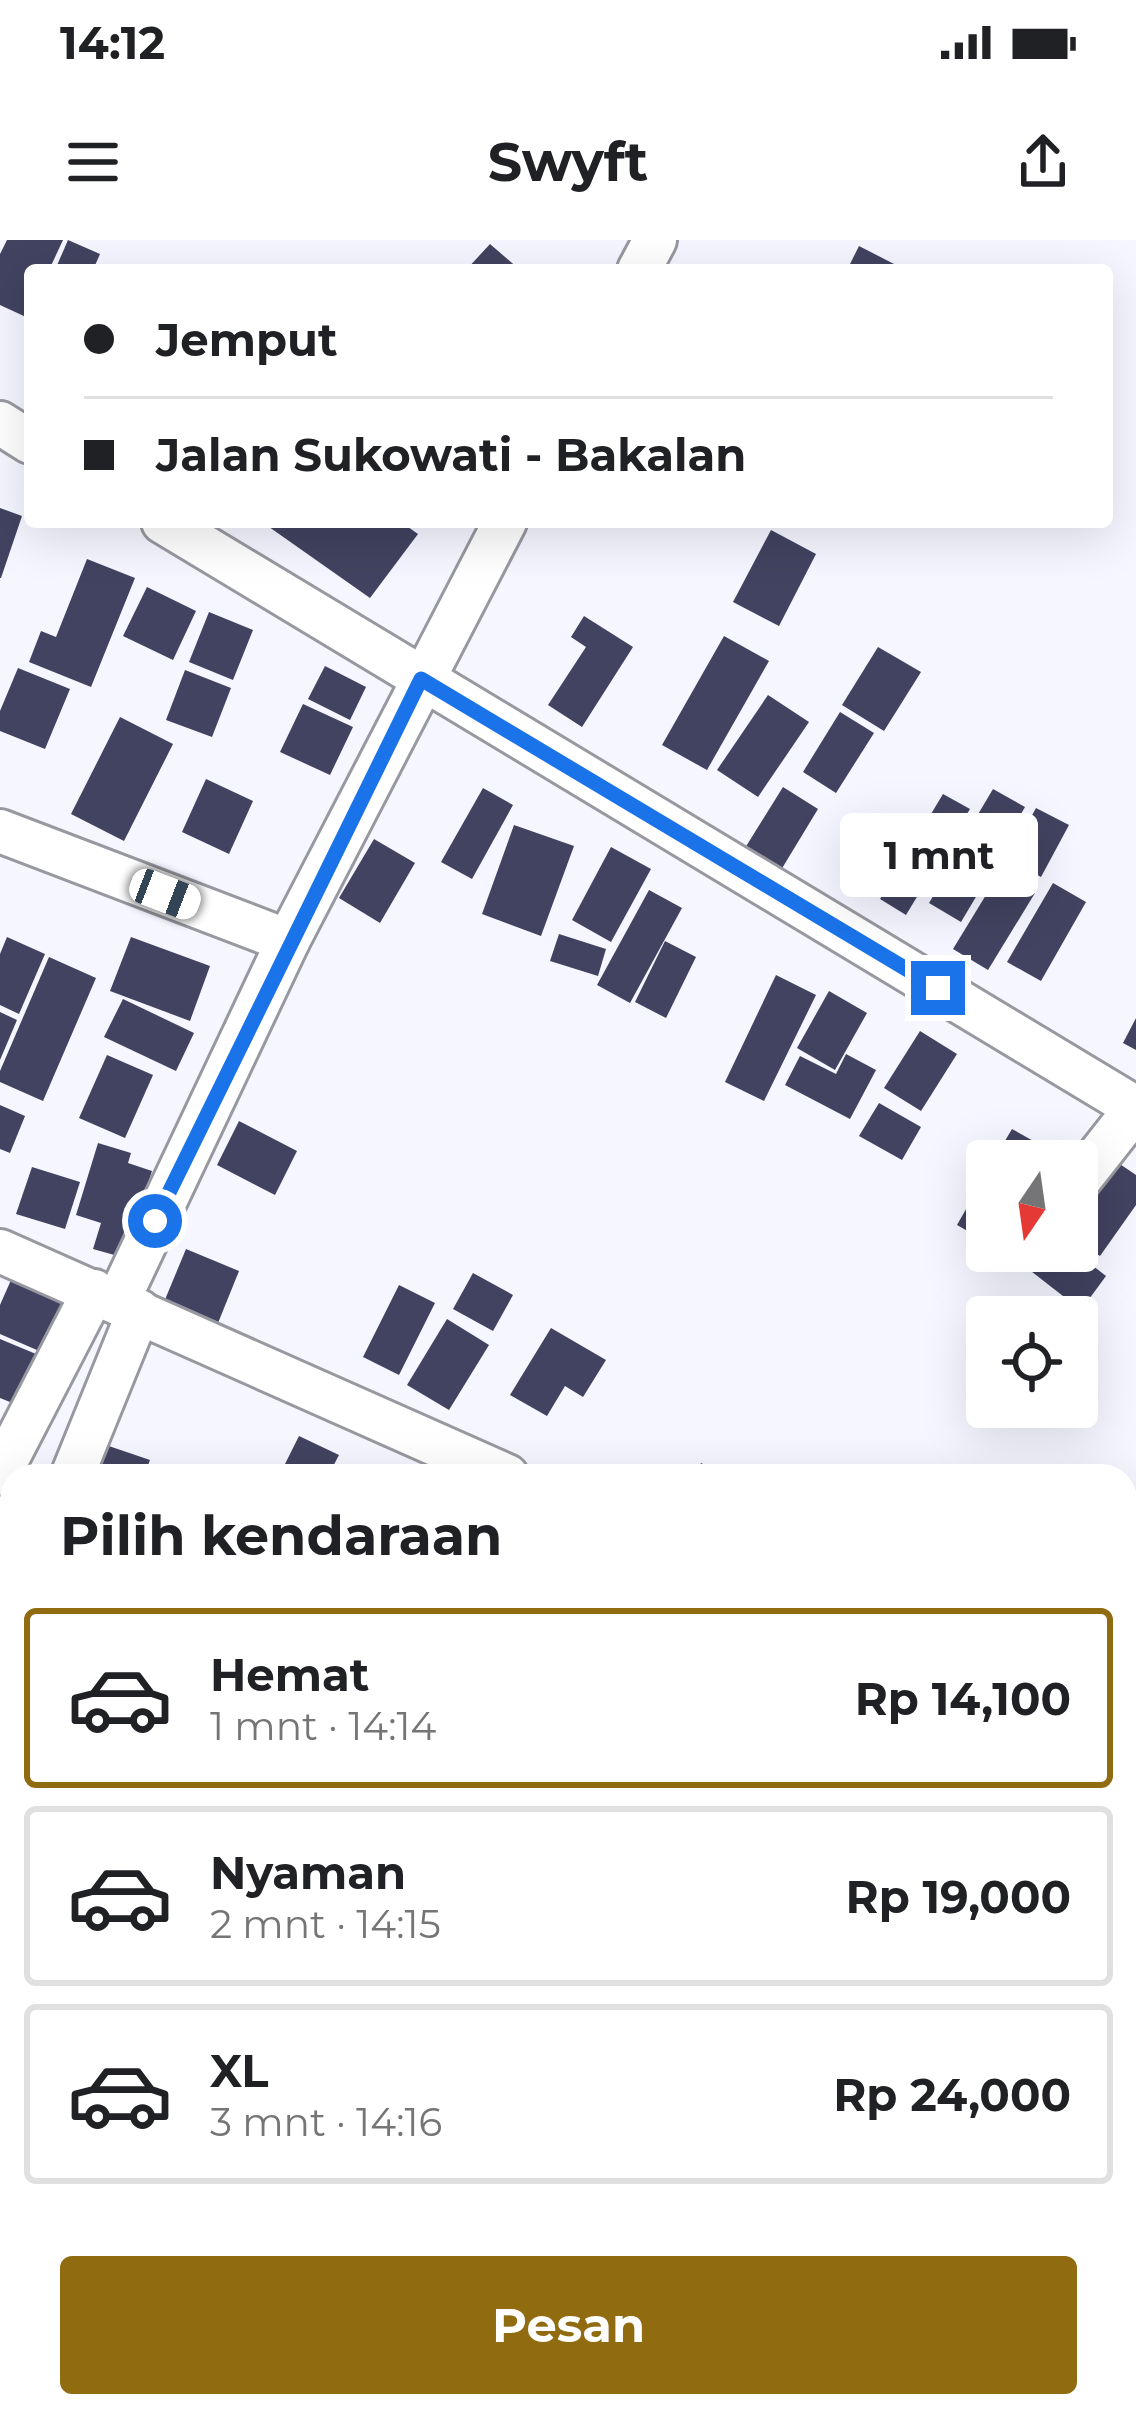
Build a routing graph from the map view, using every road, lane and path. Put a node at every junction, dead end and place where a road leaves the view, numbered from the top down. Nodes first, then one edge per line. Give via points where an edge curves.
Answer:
1 (173, 528) edge
2 (502, 528) edge
3 (421, 679) junction
4 (0, 830) edge
5 (288, 941) junction
6 (1136, 1108) edge
7 (1098, 1156) edge
8 (0, 1251) edge
9 (117, 1301) junction
10 (6, 1464) edge
11 (75, 1464) edge
12 (481, 1464) edge

1 - 3 street
2 - 3 street
3 - 5 street
3 - 6 street
4 - 5 street
5 - 9 street
6 - 7 street
8 - 9 street
9 - 10 street
9 - 11 street
9 - 12 street

